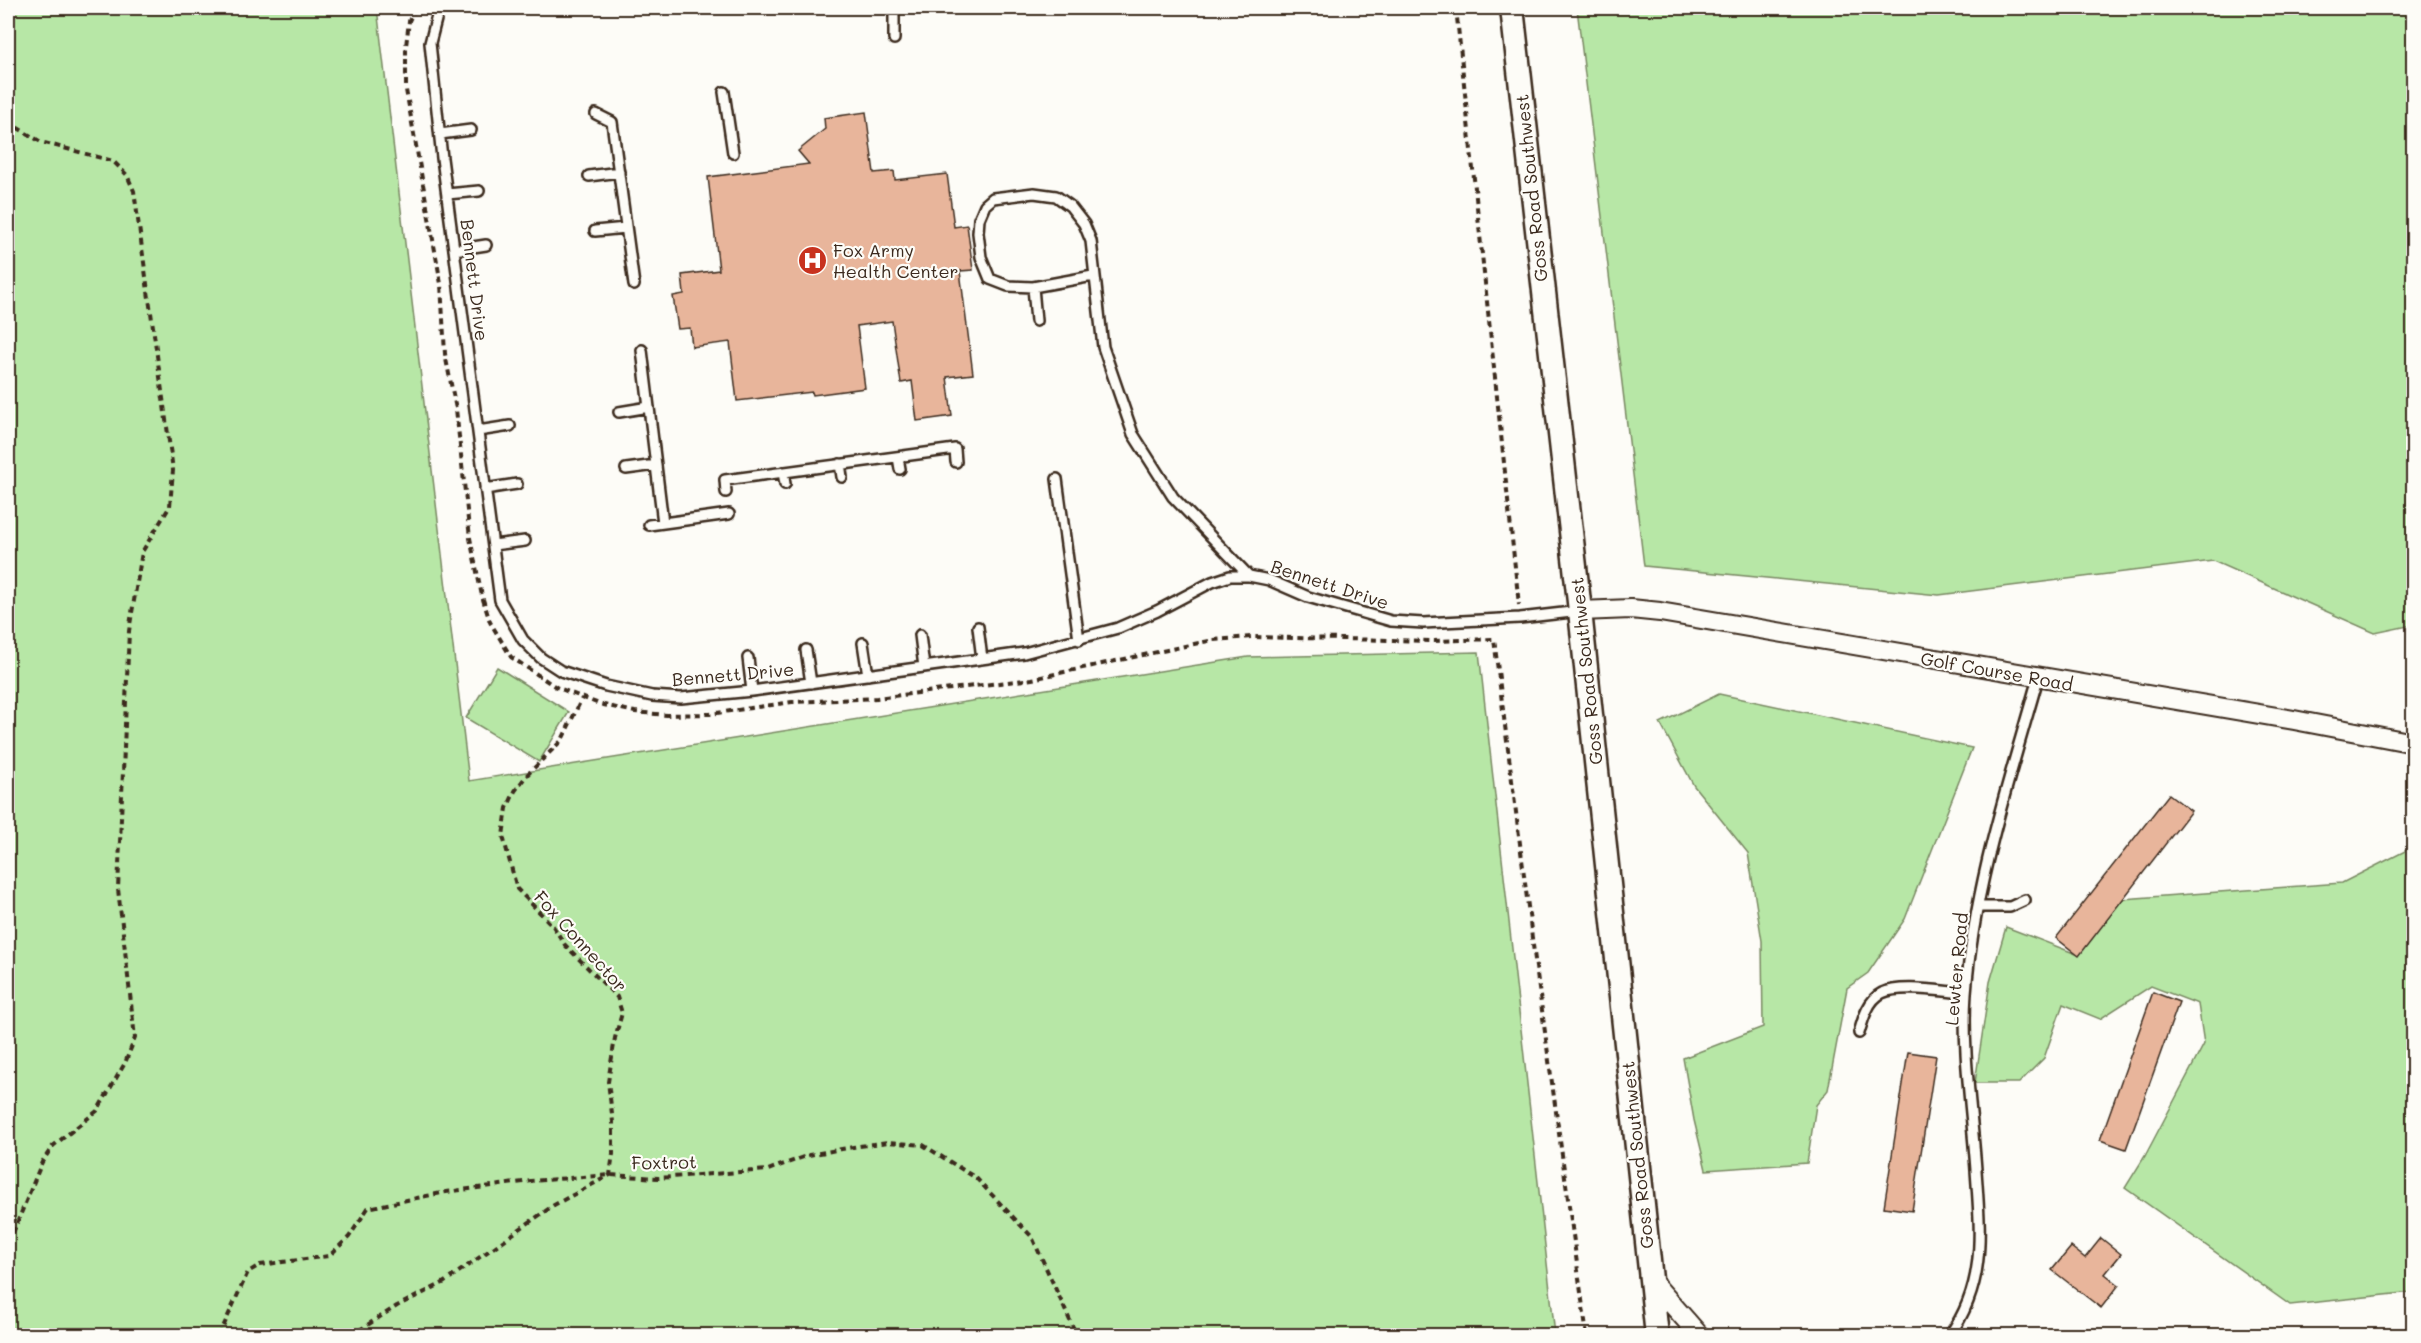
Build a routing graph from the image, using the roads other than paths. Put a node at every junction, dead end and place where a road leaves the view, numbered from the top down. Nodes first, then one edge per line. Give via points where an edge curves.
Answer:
1 (439, 8) edge
2 (894, 8) edge
3 (1512, 8) edge
4 (894, 39) dead end
5 (724, 92) dead end
6 (596, 114) dead end
7 (471, 130) dead end
8 (440, 134) junction
9 (733, 153) dead end
10 (619, 172) junction
11 (589, 176) dead end
12 (479, 190) dead end
13 (447, 194) junction
14 (626, 228) junction
15 (595, 231) dead end
16 (486, 245) dead end
17 (454, 250) junction
18 (1093, 276) junction
19 (634, 285) dead end
20 (1033, 287) junction
21 (1036, 321) dead end
22 (642, 350) dead end
23 (649, 407) junction
24 (619, 412) dead end
25 (510, 426) dead end
26 (478, 431) junction
27 (898, 457) junction
28 (956, 462) dead end
29 (840, 464) junction
30 (656, 465) junction
31 (626, 469) dead end
32 (900, 469) dead end
33 (783, 472) junction
34 (842, 477) dead end
35 (1057, 479) dead end
36 (518, 484) dead end
37 (785, 484) dead end
38 (485, 489) junction
39 (726, 492) dead end
40 (729, 514) dead end
41 (663, 523) junction
42 (649, 525) dead end
43 (525, 541) dead end
44 (493, 545) junction
45 (1249, 576) junction
46 (1580, 611) junction
47 (978, 627) dead end
48 (920, 635) dead end
49 (1079, 640) junction
50 (864, 643) dead end
51 (806, 651) dead end
52 (748, 658) dead end
53 (982, 659) junction
54 (924, 667) junction
55 (868, 675) junction
56 (2038, 678) junction
57 (811, 683) junction
58 (752, 691) junction
59 (2414, 743) edge
60 (2025, 900) dead end
61 (1978, 907) junction
62 (1966, 993) junction
63 (1859, 1033) dead end
64 (1650, 1278) junction
65 (1657, 1335) edge
66 (1700, 1335) edge
67 (1949, 1335) edge

1 - 8 lane, Bennett Drive via 430,43
2 - 4 lane
3 - 46 street, Goss Road Southwest
5 - 9 lane
6 - 10 lane via 612,122
7 - 8 lane
8 - 13 lane, Bennett Drive
10 - 11 lane
10 - 14 lane
12 - 13 lane
13 - 17 lane, Bennett Drive
14 - 15 lane
14 - 19 lane
16 - 17 lane
17 - 26 lane, Bennett Drive
18 - 20 lane
18 - 20 lane via 1091,242 1084,224 1070,206 1056,196 1034,193 993,198 979,219 981,257 990,279 1008,286
18 - 45 lane via 1102,346 1133,434 1173,497
20 - 21 lane
22 - 23 lane
23 - 24 lane
23 - 30 lane
25 - 26 lane
26 - 38 lane, Bennett Drive
27 - 28 lane via 955,449
27 - 29 lane
27 - 32 lane
29 - 33 lane
29 - 34 lane
30 - 31 lane
30 - 41 lane
33 - 37 lane
33 - 39 lane via 725,480
35 - 49 lane
36 - 38 lane
38 - 44 lane, Bennett Drive
40 - 41 lane
41 - 42 lane
43 - 44 lane
44 - 58 lane, Bennett Drive via 500,600 523,640 561,671 652,696 681,698
45 - 46 lane, Bennett Drive via 1391,621 1520,618
45 - 49 lane, Bennett Drive via 1230,576 1212,582 1157,611
46 - 56 street, Golf Course Road via 1660,612
46 - 64 street, Goss Road Southwest
47 - 53 lane
48 - 54 lane
49 - 53 lane, Bennett Drive
50 - 55 lane
51 - 57 lane
52 - 58 lane
53 - 54 lane, Bennett Drive
54 - 55 lane, Bennett Drive
55 - 57 lane, Bennett Drive
56 - 59 street, Golf Course Road
56 - 61 lane, Lewter Road
57 - 58 lane, Bennett Drive
60 - 61 lane via 2010,907
61 - 62 lane, Lewter Road
62 - 63 lane via 1895,990 1881,994 1865,1014
62 - 67 lane, Lewter Road via 1980,1254 1973,1292
64 - 65 street, Goss Road Southwest
64 - 66 street

